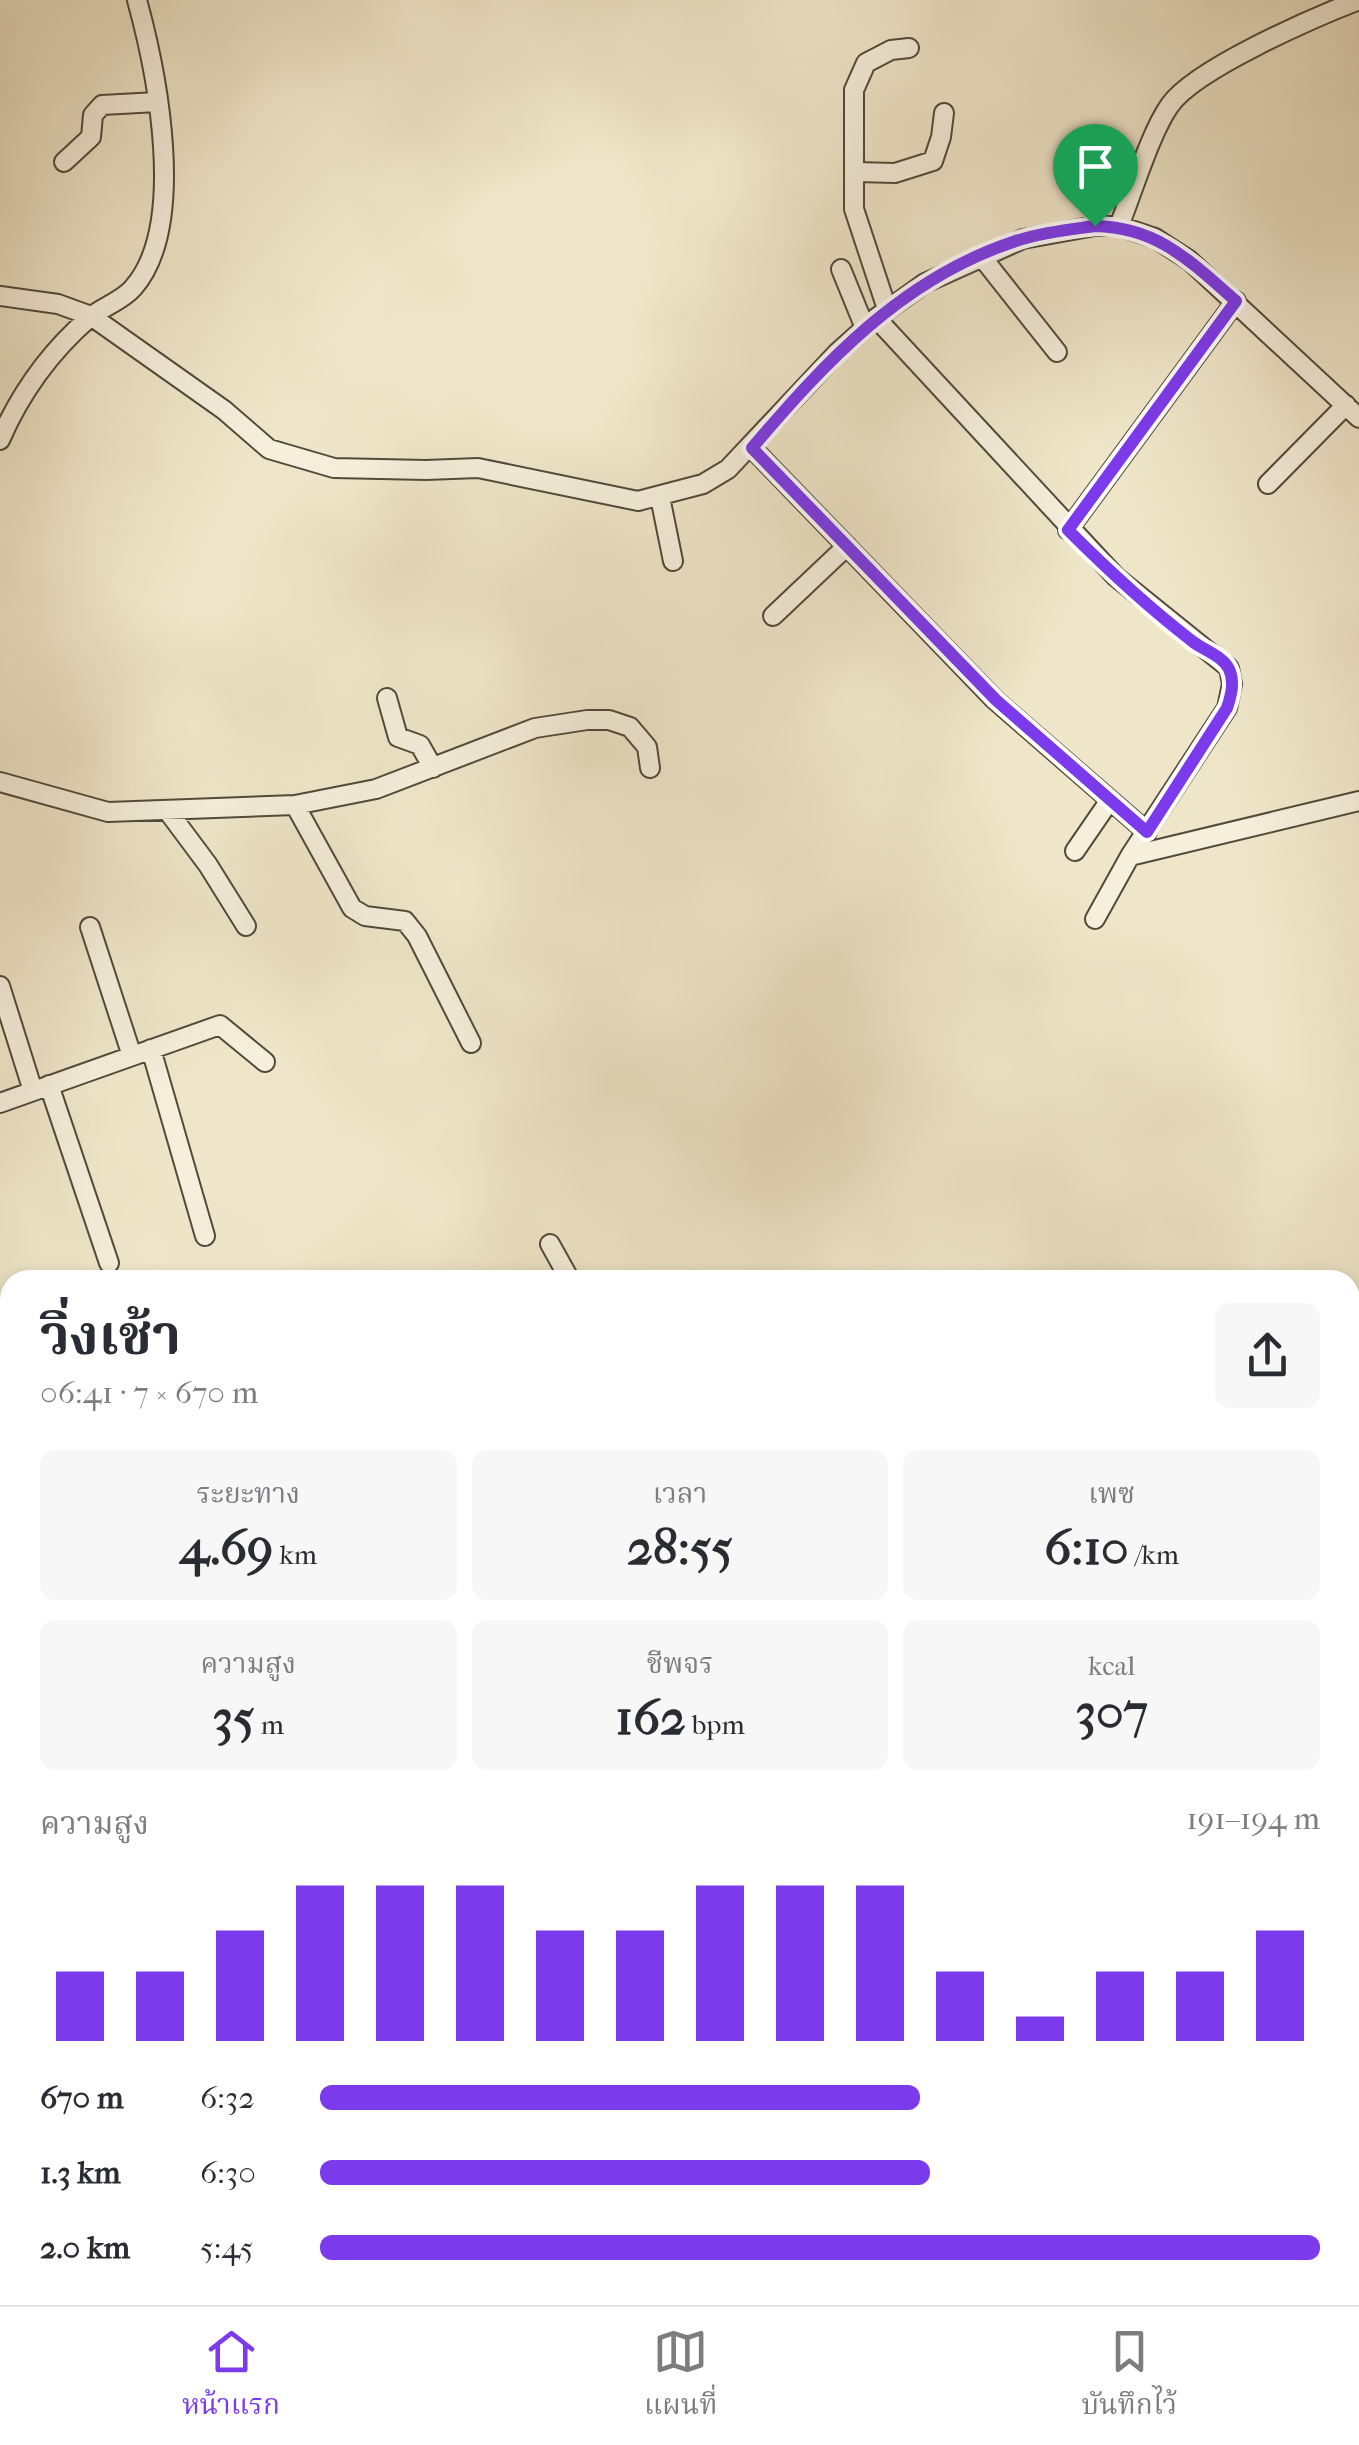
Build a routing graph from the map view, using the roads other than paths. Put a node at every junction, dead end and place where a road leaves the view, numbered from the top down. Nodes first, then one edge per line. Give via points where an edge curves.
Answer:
1 (137, 0) edge
2 (1359, 0) edge
3 (909, 48) dead end
4 (157, 102) junction
5 (944, 114) dead end
6 (64, 162) dead end
7 (856, 172) junction
8 (1118, 226) junction
9 (981, 256) junction
10 (841, 268) dead end
11 (0, 296) edge
12 (1236, 301) junction
13 (91, 316) junction
14 (876, 318) junction
15 (1057, 352) dead end
16 (1353, 411) edge
17 (0, 440) edge
18 (752, 448) junction
19 (1268, 484) dead end
20 (660, 497) junction
21 (1068, 530) junction
22 (847, 546) junction
23 (674, 562) dead end
24 (773, 616) dead end
25 (387, 698) dead end
26 (434, 768) junction
27 (650, 768) dead end
28 (0, 782) edge
29 (1110, 800) junction
30 (1359, 802) edge
31 (295, 805) junction
32 (167, 810) junction
33 (1147, 832) junction
34 (1075, 851) dead end
35 (1130, 856) junction
36 (1095, 919) dead end
37 (246, 926) dead end
38 (90, 927) dead end
39 (0, 986) edge
40 (471, 1043) dead end
41 (151, 1049) junction
42 (132, 1056) junction
43 (265, 1062) dead end
44 (41, 1088) junction
45 (0, 1103) edge
46 (205, 1236) dead end
47 (550, 1244) dead end
48 (109, 1263) dead end
49 (564, 1270) edge

1 - 4 street
2 - 8 street via 1258,46 1174,99
3 - 7 street via 878,55 861,70 854,90
4 - 6 street via 102,105 90,137
4 - 13 street via 165,182 156,240 132,291
5 - 7 street via 933,161 895,173
7 - 14 street via 854,208
8 - 9 street via 1041,234
8 - 12 street via 1170,247
9 - 14 street via 924,283
9 - 15 street
10 - 14 street
11 - 13 street
12 - 16 street
12 - 21 street
13 - 17 street via 26,390
13 - 20 street via 269,449 334,468 478,468 627,500
14 - 18 street
14 - 21 street
16 - 19 street
18 - 20 street via 715,479
18 - 22 street
20 - 23 street
21 - 33 street via 1224,662 1231,675 1227,708
22 - 24 street
22 - 29 street via 996,700
25 - 26 street via 398,737 420,744
26 - 27 street via 535,728 609,720 640,736
26 - 31 street via 376,789
28 - 32 street via 108,812
29 - 33 street
29 - 34 street
30 - 35 street
31 - 32 street
31 - 40 street via 352,908 406,921
32 - 37 street
33 - 35 street
35 - 36 street
38 - 42 street
39 - 44 street
41 - 42 street
41 - 43 street via 220,1025
41 - 46 street
42 - 44 street
44 - 45 street
44 - 48 street
47 - 49 street

